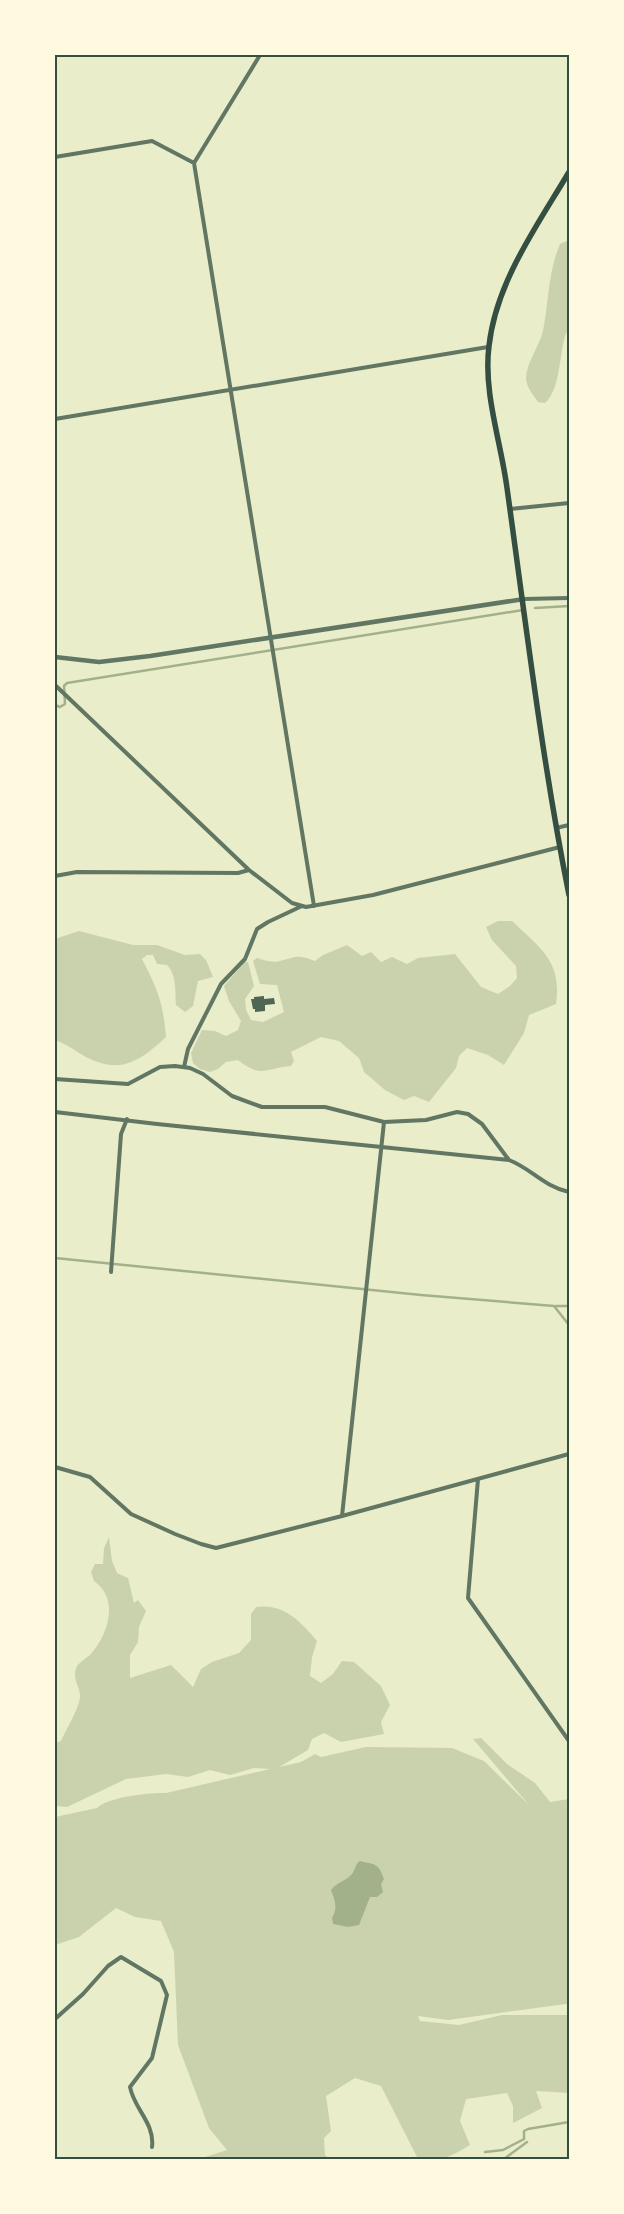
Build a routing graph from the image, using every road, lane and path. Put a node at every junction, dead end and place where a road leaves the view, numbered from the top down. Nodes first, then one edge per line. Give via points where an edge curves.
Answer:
1 (260, 55) edge
2 (55, 157) edge
3 (194, 163) junction
4 (569, 172) edge
5 (488, 347) junction
6 (231, 391) junction
7 (55, 419) edge
8 (569, 503) edge
9 (510, 509) junction
10 (569, 598) edge
11 (524, 599) junction
12 (271, 637) junction
13 (55, 657) edge
14 (55, 685) edge
15 (569, 825) edge
16 (556, 828) junction
17 (560, 847) junction
18 (249, 870) junction
19 (55, 876) edge
20 (569, 895) edge
21 (302, 906) junction
22 (314, 906) junction
23 (184, 1067) junction
24 (55, 1078) edge
25 (55, 1112) edge
26 (127, 1119) junction
27 (384, 1122) junction
28 (381, 1146) junction
29 (509, 1160) junction
30 (569, 1192) edge
31 (111, 1272) dead end
32 (569, 1454) edge
33 (55, 1467) edge
34 (478, 1479) junction
35 (342, 1516) junction
36 (569, 1742) edge
37 (55, 2019) edge
38 (152, 2147) dead end

1 - 3 street
2 - 3 street via 152,141
3 - 6 street
4 - 5 main road via 506,280
5 - 6 street
5 - 9 main road via 489,383
6 - 7 street
6 - 12 street
8 - 9 street
9 - 11 main road
10 - 11 street
11 - 12 street
11 - 16 main road
12 - 13 street via 100,662
12 - 22 street
14 - 18 street
15 - 16 street
16 - 17 main road
17 - 20 main road
17 - 22 street via 373,895
18 - 19 street via 238,873 78,872
18 - 21 street via 292,903
21 - 22 street
21 - 23 street via 257,929 245,959 220,984 188,1049
23 - 24 street via 160,1067 128,1084
23 - 27 street via 204,1074 232,1096 257,1106 325,1107
25 - 26 street
26 - 28 street
26 - 31 street via 121,1134
27 - 28 street
27 - 29 street via 426,1120 456,1112 468,1114 482,1124
28 - 29 street
28 - 35 street
29 - 30 street via 544,1183
32 - 34 street
33 - 35 street via 90,1477 131,1514 211,1547
34 - 35 street
34 - 36 street via 468,1598
37 - 38 street via 121,1957 162,1981 167,1994 152,2058 130,2087 150,2130

